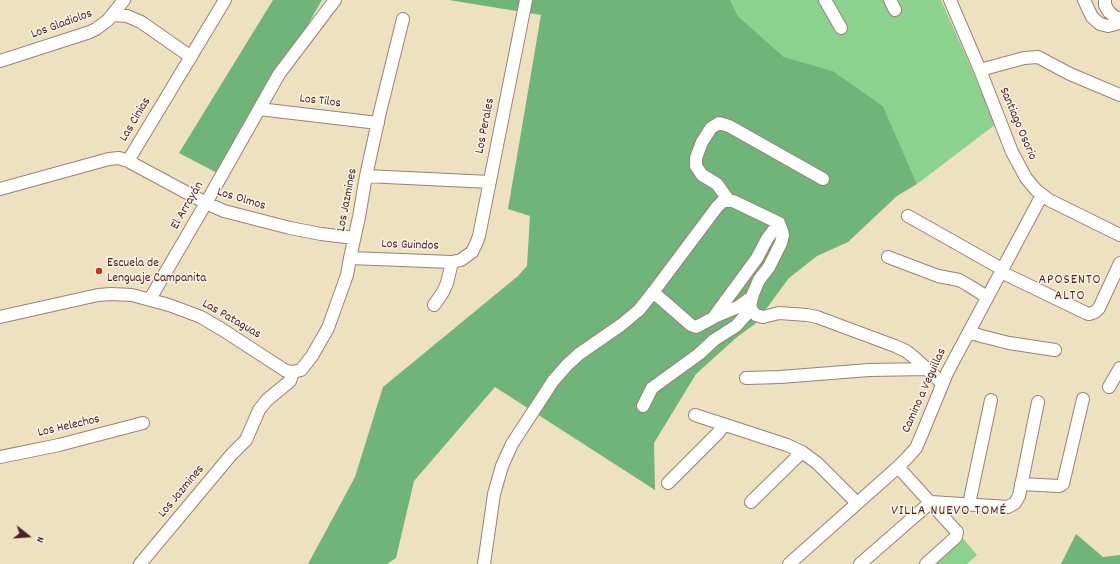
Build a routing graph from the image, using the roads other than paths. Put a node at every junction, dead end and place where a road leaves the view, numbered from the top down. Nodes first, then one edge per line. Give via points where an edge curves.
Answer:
1 (124, 0) edge
2 (225, 0) edge
3 (335, 0) edge
4 (526, 0) edge
5 (825, 0) edge
6 (950, 0) edge
7 (1084, 0) edge
8 (1105, 0) edge
9 (113, 15) junction
10 (403, 20) dead end
11 (1120, 21) edge
12 (841, 28) dead end
13 (191, 57) junction
14 (0, 61) edge
15 (980, 70) junction
16 (1120, 95) edge
17 (260, 109) junction
18 (378, 123) junction
19 (128, 161) junction
20 (366, 176) junction
21 (823, 179) dead end
22 (490, 182) junction
23 (0, 189) edge
24 (1042, 195) junction
25 (729, 201) junction
26 (206, 204) junction
27 (908, 216) dead end
28 (779, 223) junction
29 (1120, 235) edge
30 (354, 238) junction
31 (469, 256) joint
32 (888, 257) dead end
33 (350, 258) junction
34 (452, 262) junction
35 (1120, 263) edge
36 (1002, 270) junction
37 (654, 292) junction
38 (987, 297) junction
39 (150, 299) junction
40 (752, 303) junction
41 (434, 305) dead end
42 (0, 317) edge
43 (713, 318) junction
44 (968, 332) junction
45 (1055, 350) dead end
46 (1120, 368) edge
47 (928, 370) junction
48 (294, 372) junction
49 (746, 378) dead end
50 (942, 383) junction
51 (1109, 387) dead end
52 (1083, 399) dead end
53 (991, 400) dead end
54 (1038, 402) dead end
55 (643, 406) dead end
56 (695, 415) dead end
57 (144, 423) dead end
58 (724, 424) junction
59 (802, 452) junction
60 (0, 457) edge
61 (898, 467) junction
62 (668, 483) dead end
63 (1021, 484) junction
64 (751, 502) dead end
65 (857, 502) junction
66 (931, 502) junction
67 (956, 503) junction
68 (969, 504) junction
69 (950, 523) junction
70 (140, 564) edge
71 (484, 564) edge
72 (789, 564) edge
73 (860, 564) edge
74 (926, 564) edge

1 - 9 street, Los Gladiolos
2 - 13 street, Las Cinias
3 - 17 street, El Arrayán via 279,74
4 - 22 street, Los Perales
5 - 12 street
6 - 15 street, Santiago Osorio
7 - 11 street via 1092,17 1100,24 1108,26
8 - 11 street via 1109,12
9 - 13 street via 127,16 141,22
9 - 14 street, Los Gladiolos via 90,32
10 - 18 street, Los Jazmines
13 - 19 street, Las Cinias
15 - 16 street via 1024,58 1038,57
15 - 24 street, Santiago Osorio via 1018,165
17 - 18 street, Los Tilos
17 - 26 street, El Arrayán
18 - 20 street, Los Jazmines
19 - 23 street, Las Cinias via 119,158 109,159
19 - 26 street, Los Olmos
20 - 22 street
20 - 30 street, Los Jazmines
21 - 25 street via 729,126 718,123 711,128 702,142 696,166 702,175 717,184
22 - 31 street, Los Perales via 479,236
24 - 29 street, Santiago Osorio
24 - 36 street, Camino a Veguillas
25 - 28 street
25 - 37 street via 717,206
26 - 30 street, Los Olmos via 240,216 290,228
26 - 39 street, El Arrayán
27 - 36 street
28 - 40 street via 783,235 781,243 759,280
28 - 43 street
30 - 33 street, Los Jazmines
31 - 34 street, Los Guindos
32 - 38 street via 938,276 959,280
33 - 34 street, Los Guindos
33 - 48 street, Los Jazmines via 347,275 328,328 304,367
34 - 41 street via 447,283
35 - 36 street via 1098,310 1092,313 1086,313
36 - 38 street, Camino a Veguillas
37 - 43 street via 691,326 696,327
37 - 71 street via 632,317 567,365 553,381 518,434 497,480
38 - 44 street, Camino a Veguillas
39 - 42 street via 123,294 98,295
39 - 48 street, Las Pataguas via 213,324 282,369
40 - 43 street
40 - 47 street via 756,315 759,316 798,314 817,317 901,348
40 - 55 street via 736,326 652,388
44 - 45 street via 1009,343
44 - 50 street, Camino a Veguillas
46 - 51 street
47 - 49 street via 869,370
47 - 50 street
48 - 70 street, Los Jazmines via 290,381 259,410 246,440
50 - 61 street, Camino a Veguillas via 919,441 912,453
52 - 63 street via 1062,485
53 - 68 street
54 - 63 street
56 - 58 street
57 - 60 street, Los Helechos
58 - 59 street
58 - 62 street
59 - 64 street
59 - 65 street
61 - 65 street, Camino a Veguillas
61 - 66 street
63 - 68 street via 1018,500 1008,507
65 - 72 street, Camino a Veguillas
66 - 67 street
66 - 69 street
66 - 73 street
67 - 68 street
67 - 69 street
69 - 74 street via 957,535

